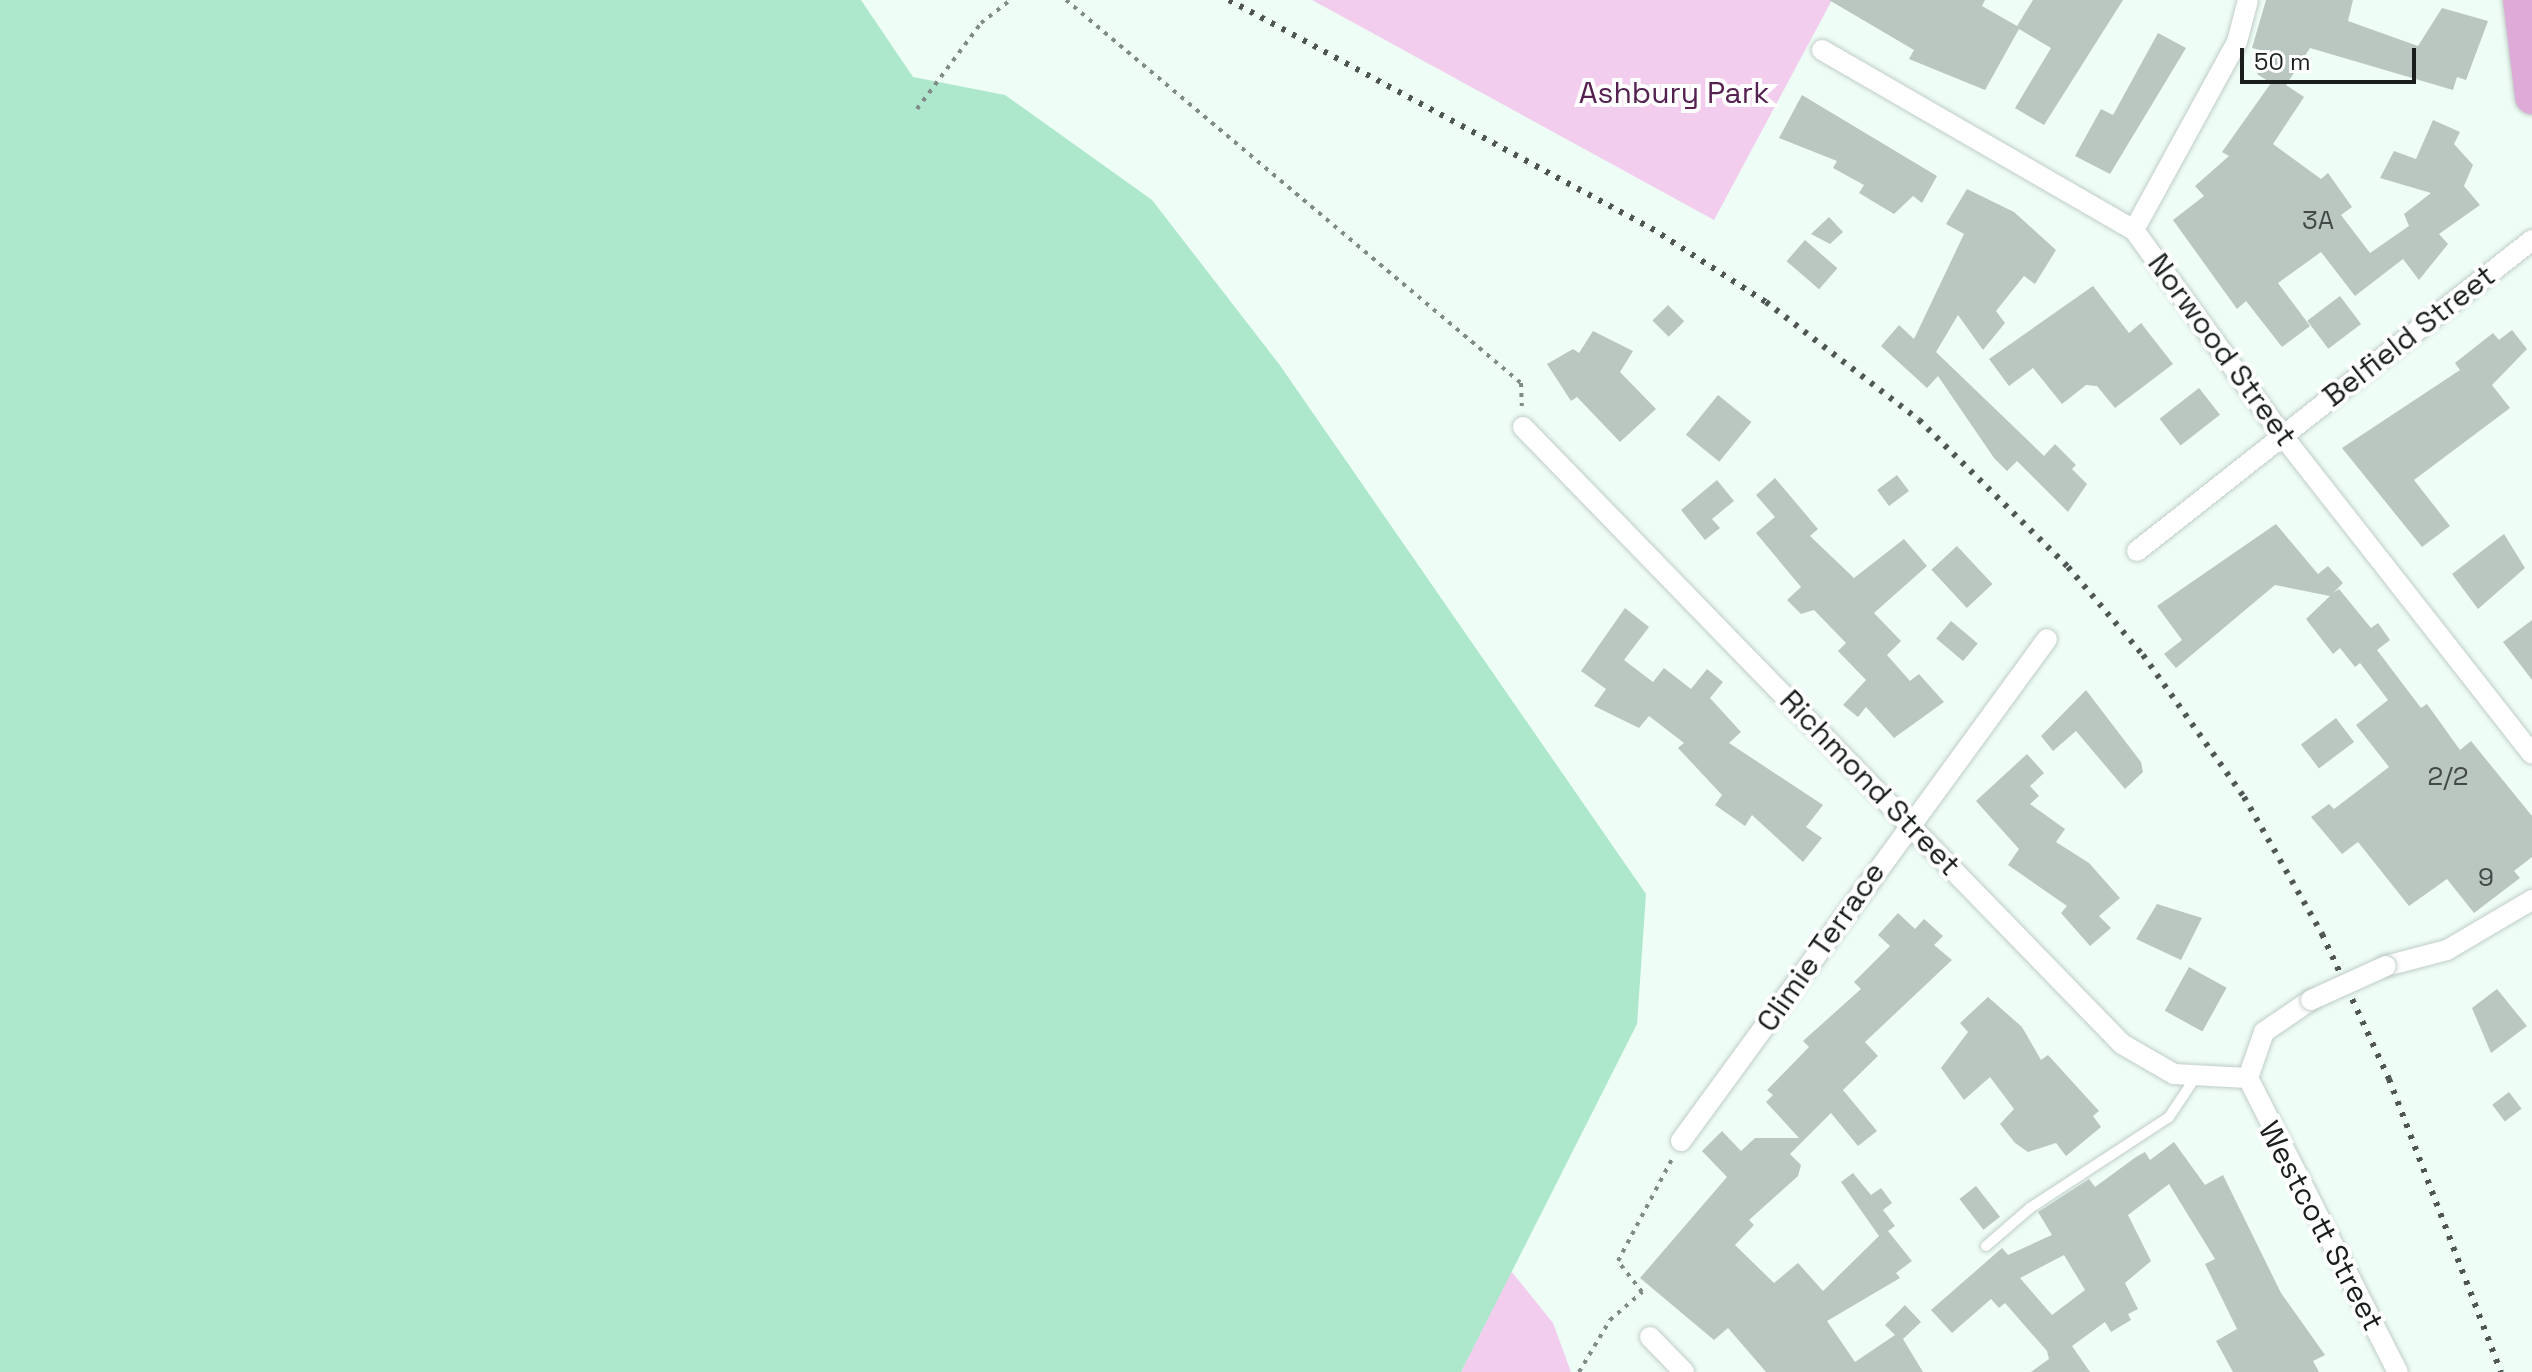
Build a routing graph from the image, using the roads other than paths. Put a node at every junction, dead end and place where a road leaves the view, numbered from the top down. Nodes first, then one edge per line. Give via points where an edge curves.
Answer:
1 (2248, 0) edge
2 (2520, 0) edge
3 (1822, 50) dead end
4 (2532, 97) edge
5 (2134, 230) junction
6 (2532, 240) edge
7 (1523, 427) road end
8 (2282, 435) junction
9 (2137, 551) dead end
10 (2047, 639) dead end
11 (2532, 754) edge
12 (1907, 822) junction
13 (2532, 900) edge
14 (2195, 1078) junction
15 (2248, 1078) junction
16 (1681, 1141) road end
17 (1986, 1246) dead end
18 (1650, 1337) dead end
19 (1684, 1372) edge
20 (2398, 1372) edge

1 - 5 street via 2237,42
2 - 4 highway
3 - 5 street, Norwood Street
5 - 8 street, Norwood Street
6 - 8 street, Belfield Street
7 - 12 street, Richmond Street
8 - 9 street, Belfield Street
8 - 11 street, Norwood Street
10 - 12 street, Climie Terrace
12 - 14 street, Richmond Street via 2122,1044 2153,1066
12 - 16 street, Climie Terrace
13 - 15 street, bridge via 2447,950 2386,966 2311,1000 2264,1032
14 - 15 street, Richmond Street
14 - 17 lane via 2169,1117 2030,1208
15 - 20 street, Westcott Street
18 - 19 street

